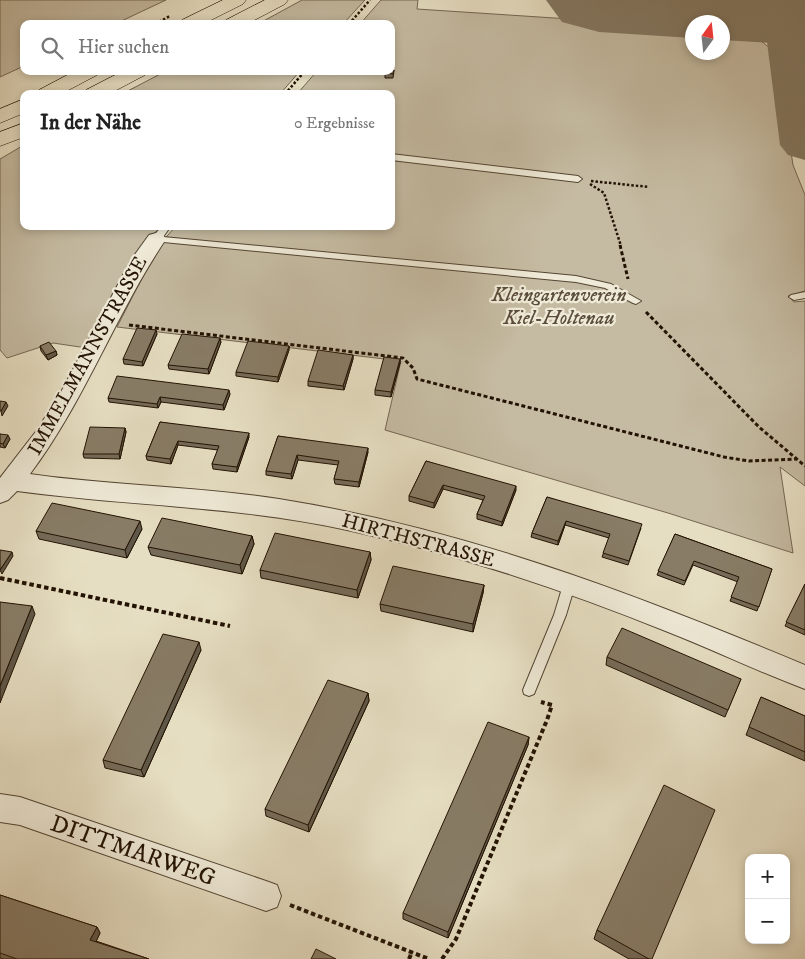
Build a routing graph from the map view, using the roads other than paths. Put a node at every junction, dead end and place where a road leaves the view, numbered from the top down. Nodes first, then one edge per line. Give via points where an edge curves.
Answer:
1 (237, 0) edge
2 (279, 0) edge
3 (196, 20) edge
4 (240, 20) edge
5 (82, 75) edge
6 (130, 75) edge
7 (71, 80) junction
8 (47, 90) edge
9 (53, 90) edge
10 (101, 90) edge
11 (20, 100) edge
12 (20, 107) edge
13 (0, 108) edge
14 (0, 117) edge
15 (20, 130) edge
16 (0, 140) edge
17 (395, 157) edge
18 (578, 179) road end
19 (162, 233) edge
20 (805, 295) edge
21 (794, 297) dead end
22 (636, 301) road end
23 (6, 488) edge
24 (569, 585) junction
25 (805, 677) edge
26 (529, 690) road end
27 (0, 808) edge
28 (266, 896) road end

1 - 3 highway
2 - 4 highway
5 - 7 highway
6 - 10 highway
7 - 8 highway
7 - 9 highway
11 - 13 highway
12 - 14 highway
15 - 16 highway
17 - 18 lane
19 - 22 lane via 576,279 608,286
19 - 23 street, IMMELMANNSTRASSE via 131,278 50,430
20 - 21 lane
23 - 24 street, HIRTHSTRASSE via 45,486 280,508 442,544
24 - 25 street, HIRTHSTRASSE
24 - 26 lane
27 - 28 street, DITTMARWEG via 20,811

